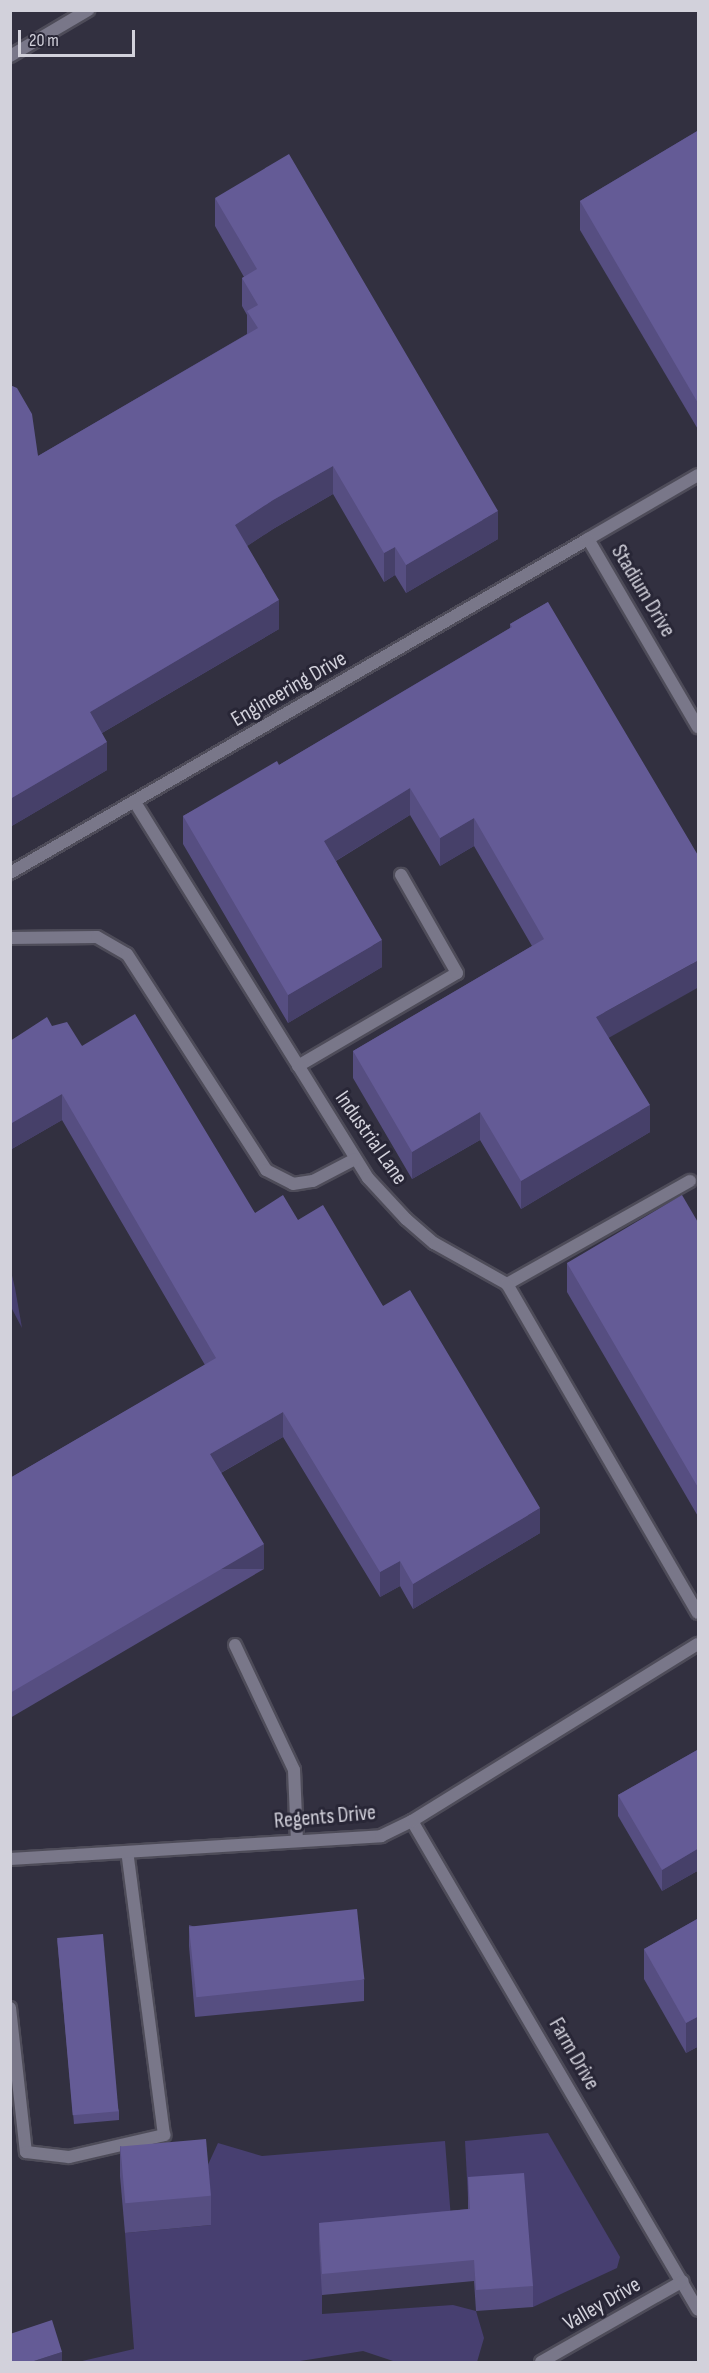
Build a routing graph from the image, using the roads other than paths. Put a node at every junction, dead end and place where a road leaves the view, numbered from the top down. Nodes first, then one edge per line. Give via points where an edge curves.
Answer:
1 (88, 10) edge
2 (10, 56) edge
3 (699, 475) edge
4 (588, 539) junction
5 (699, 727) edge
6 (136, 804) junction
7 (10, 873) edge
8 (401, 875) dead end
9 (10, 938) edge
10 (298, 1066) junction
11 (355, 1159) junction
12 (690, 1181) dead end
13 (507, 1284) junction
14 (699, 1613) edge
15 (699, 1644) edge
16 (235, 1645) dead end
17 (412, 1821) junction
18 (297, 1841) junction
19 (127, 1852) junction
20 (10, 1859) edge
21 (10, 2008) edge
22 (683, 2281) junction
23 (699, 2310) edge
24 (541, 2362) edge

1 - 2 street
3 - 4 street, Engineering Drive
4 - 5 street, Stadium Drive
4 - 6 street, Engineering Drive
6 - 7 street, Engineering Drive
6 - 10 street, Industrial Lane
8 - 10 street via 457,973
9 - 11 street via 97,937 128,954 266,1170 293,1184 312,1181
10 - 11 street, Industrial Lane
11 - 13 street, Industrial Lane via 382,1195 419,1230 462,1262
12 - 13 street
13 - 14 street
15 - 17 street, Regents Drive
16 - 18 street via 294,1770
17 - 18 street, Regents Drive via 381,1836
17 - 22 street, Farm Drive
18 - 19 street, Regents Drive
19 - 20 street, Regents Drive
19 - 21 street via 164,2135 69,2157 26,2152
22 - 23 street, Farm Drive
22 - 24 street, Valley Drive

